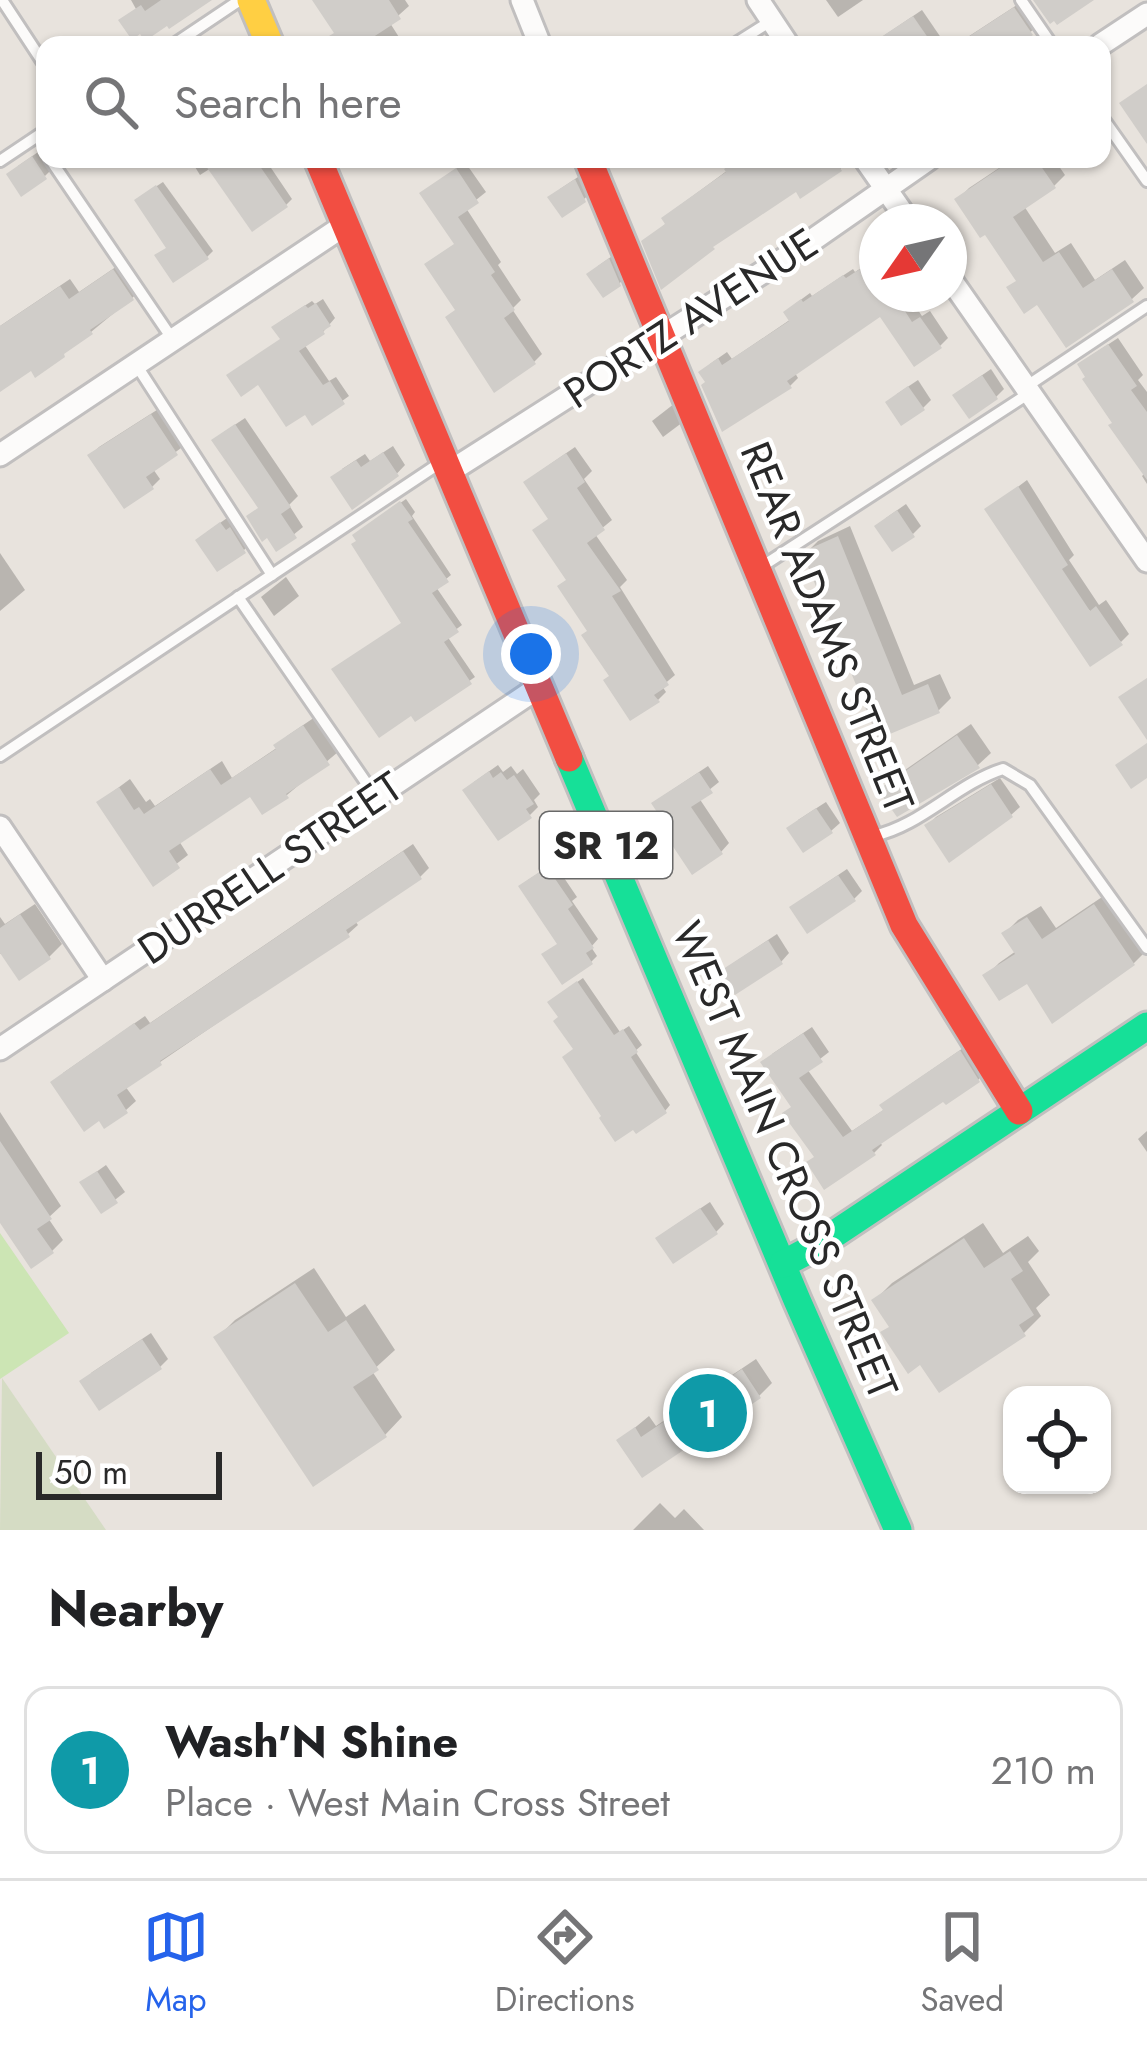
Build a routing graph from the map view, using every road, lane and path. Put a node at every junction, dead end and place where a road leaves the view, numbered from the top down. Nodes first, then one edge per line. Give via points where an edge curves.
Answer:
1 (2, 0) edge
2 (240, 0) edge
3 (251, 0) edge
4 (521, 0) edge
5 (758, 0) edge
6 (1021, 0) edge
7 (1147, 14) edge
8 (771, 20) junction
9 (186, 36) edge
10 (266, 36) edge
11 (536, 36) edge
12 (747, 36) edge
13 (782, 36) edge
14 (1046, 36) edge
15 (1111, 38) edge
16 (36, 52) edge
17 (1111, 130) edge
18 (36, 137) edge
19 (0, 161) edge
20 (55, 168) edge
21 (322, 168) edge
22 (592, 168) edge
23 (871, 168) edge
24 (916, 168) edge
25 (1147, 181) edge
26 (886, 189) junction
27 (896, 204) edge
28 (345, 224) junction
29 (967, 302) edge
30 (1147, 306) edge
31 (663, 337) junction
32 (173, 340) junction
33 (136, 364) junction
34 (1029, 389) junction
35 (0, 455) edge
36 (447, 466) junction
37 (1147, 561) edge
38 (758, 569) junction
39 (272, 575) junction
40 (238, 597) junction
41 (539, 687) junction
42 (0, 756) edge
43 (376, 797) junction
44 (0, 827) edge
45 (868, 837) junction
46 (1147, 948) edge
47 (103, 980) junction
48 (1147, 1026) edge
49 (0, 1049) edge
50 (1019, 1112) junction
51 (783, 1264) junction
52 (898, 1530) edge

1 - 16 lane
2 - 9 lane
3 - 10 main road
4 - 11 street
5 - 8 street
6 - 14 lane
7 - 15 street
8 - 12 lane
8 - 13 street
17 - 25 lane
18 - 19 lane
20 - 32 lane
21 - 28 main road, WEST MAIN CROSS STREET / SR 12
22 - 31 main road, REAR ADAMS STREET
23 - 26 street
24 - 26 street, PORTZ AVENUE
26 - 27 street
26 - 31 street, PORTZ AVENUE
28 - 32 street
28 - 36 main road, WEST MAIN CROSS STREET / SR 12
29 - 34 street
30 - 34 lane
31 - 36 street, PORTZ AVENUE
31 - 38 main road, REAR ADAMS STREET
32 - 33 street
33 - 35 street
33 - 39 lane
34 - 37 street
34 - 38 lane
36 - 39 lane
36 - 41 main road, WEST MAIN CROSS STREET / SR 12
38 - 45 main road, REAR ADAMS STREET
39 - 40 lane
40 - 42 lane
40 - 43 lane
41 - 43 street, DURRELL STREET
41 - 51 main road, WEST MAIN CROSS STREET / SR 12
43 - 47 street, DURRELL STREET
44 - 47 street
45 - 46 lane via 895,832 1003,769 1030,785
45 - 50 main road, REAR ADAMS STREET via 904,925
47 - 49 street, DURRELL STREET
48 - 50 main road
50 - 51 main road
51 - 52 main road, WEST MAIN CROSS STREET / SR 12

